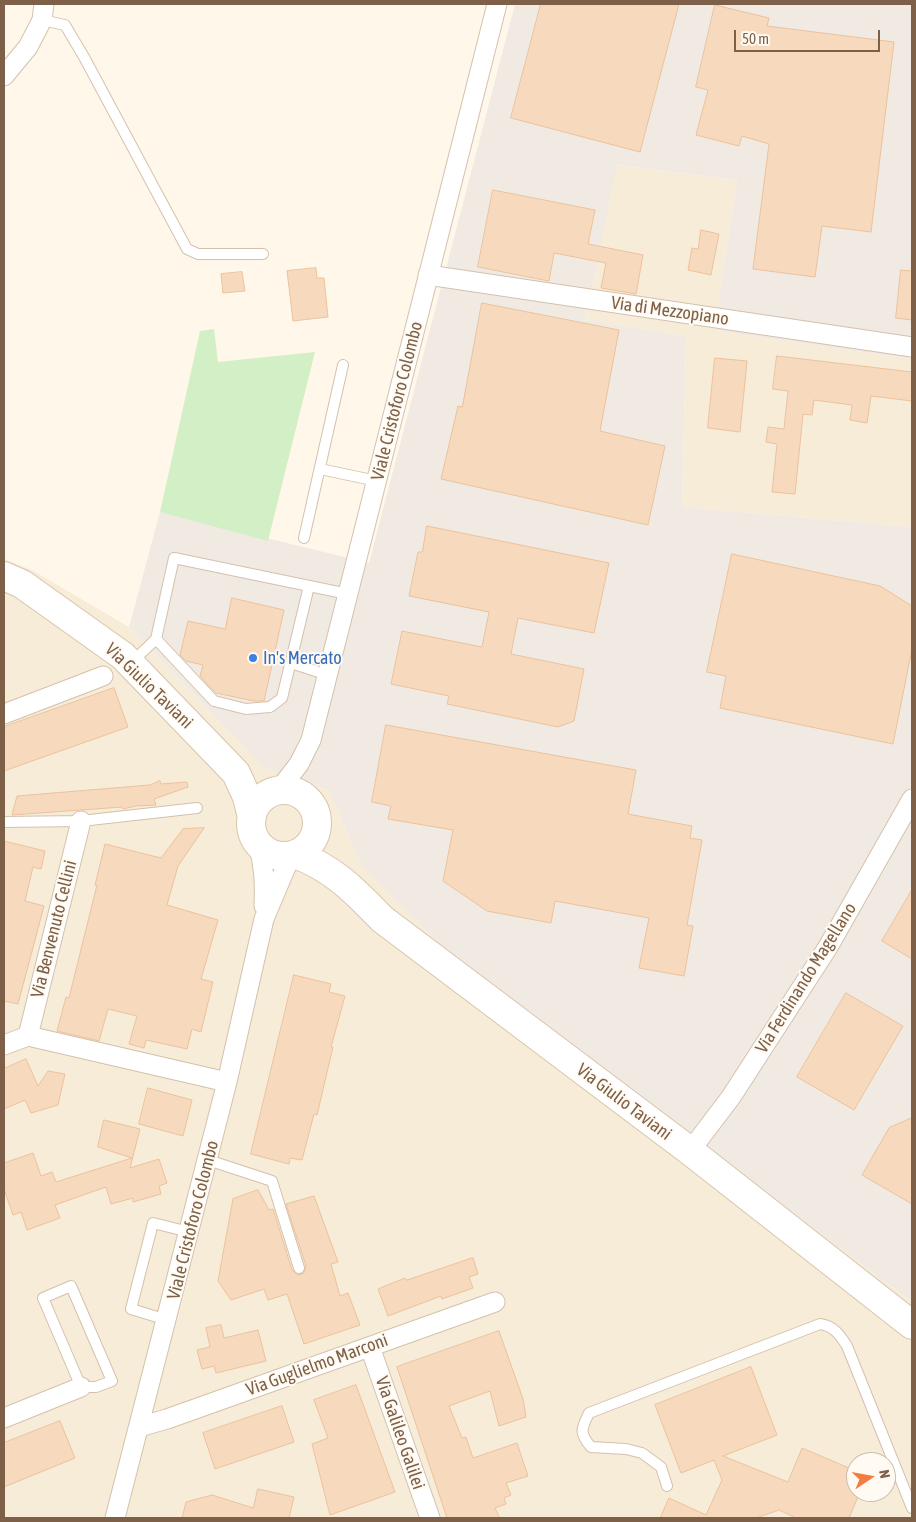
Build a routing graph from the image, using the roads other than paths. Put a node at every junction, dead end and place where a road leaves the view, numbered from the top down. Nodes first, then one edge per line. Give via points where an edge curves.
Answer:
1 (496, 4) edge
2 (43, 12) edge
3 (4, 76) edge
4 (262, 254) dead end
5 (428, 275) junction
6 (912, 348) edge
7 (343, 365) dead end
8 (320, 469) junction
9 (376, 481) junction
10 (304, 538) dead end
11 (4, 576) edge
12 (309, 586) junction
13 (348, 594) junction
14 (156, 639) junction
15 (291, 663) junction
16 (130, 664) junction
17 (328, 675) junction
18 (103, 676) dead end
19 (4, 714) edge
20 (236, 773) junction
21 (276, 791) junction
22 (912, 799) edge
23 (197, 808) dead end
24 (316, 819) junction
25 (4, 822) edge
26 (80, 822) junction
27 (255, 830) junction
28 (293, 854) junction
29 (339, 877) junction
30 (264, 919) junction
31 (28, 1036) junction
32 (4, 1045) edge
33 (227, 1082) junction
34 (690, 1152) junction
35 (208, 1160) junction
36 (189, 1232) junction
37 (299, 1268) dead end
38 (495, 1302) dead end
39 (167, 1320) junction
40 (912, 1325) edge
41 (370, 1347) junction
42 (81, 1387) junction
43 (4, 1418) edge
44 (139, 1427) junction
45 (667, 1486) dead end
46 (912, 1508) edge
47 (115, 1518) edge
48 (430, 1518) edge

1 - 5 street, Viale Cristoforo Colombo
2 - 3 street via 28,46
2 - 4 lane via 65,25 187,249 198,254
5 - 6 street, Via di Mezzopiano
5 - 9 street, Viale Cristoforo Colombo
7 - 8 lane
8 - 9 lane
8 - 10 lane
9 - 13 street, Viale Cristoforo Colombo
11 - 16 main road, Via Giulio Taviani via 22,584
12 - 13 lane
12 - 14 lane via 174,558
12 - 15 lane
13 - 17 street, Viale Cristoforo Colombo
14 - 15 lane via 214,701 246,709 270,707 282,698
14 - 16 lane
15 - 17 lane
16 - 20 main road, Via Giulio Taviani
17 - 21 street, Viale Cristoforo Colombo via 311,740 299,764
18 - 19 street
20 - 21 main road, Via Giulio Taviani
20 - 27 main road, Via Giulio Taviani via 247,797
21 - 24 main road via 294,791 305,797 313,807
21 - 27 main road, Viale Cristoforo Colombo via 258,803
22 - 34 street, Via Ferdinando Magellano via 828,947 731,1097
23 - 26 lane
24 - 28 main road, Viale Cristoforo Colombo via 316,831 310,843
24 - 29 main road, Via Giulio Taviani
25 - 26 lane
26 - 31 street, Via Benvenuto Cellini
27 - 28 main road via 269,852
27 - 30 street, Viale Cristoforo Colombo via 264,864
28 - 29 main road, Via Giulio Taviani via 323,866
28 - 30 street, Viale Cristoforo Colombo
29 - 34 main road, Via Giulio Taviani via 382,920
30 - 33 street, Viale Cristoforo Colombo
31 - 32 street
31 - 33 street
33 - 35 street, Viale Cristoforo Colombo
34 - 40 main road, Via Giulio Taviani
35 - 36 street, Viale Cristoforo Colombo
35 - 37 lane via 272,1181
36 - 39 street, Viale Cristoforo Colombo
36 - 39 lane via 154,1223 131,1309
38 - 41 street, Via Guglielmo Marconi
39 - 44 street, Viale Cristoforo Colombo
41 - 44 street, Via Guglielmo Marconi
41 - 48 street, Via Galileo Galilei
42 - 42 lane via 96,1387 112,1381 71,1286 43,1298
42 - 43 street
44 - 47 street, Viale Cristoforo Colombo
45 - 46 lane via 661,1467 642,1452 591,1447 582,1437 582,1426 589,1413 820,1324 839,1333 847,1346

